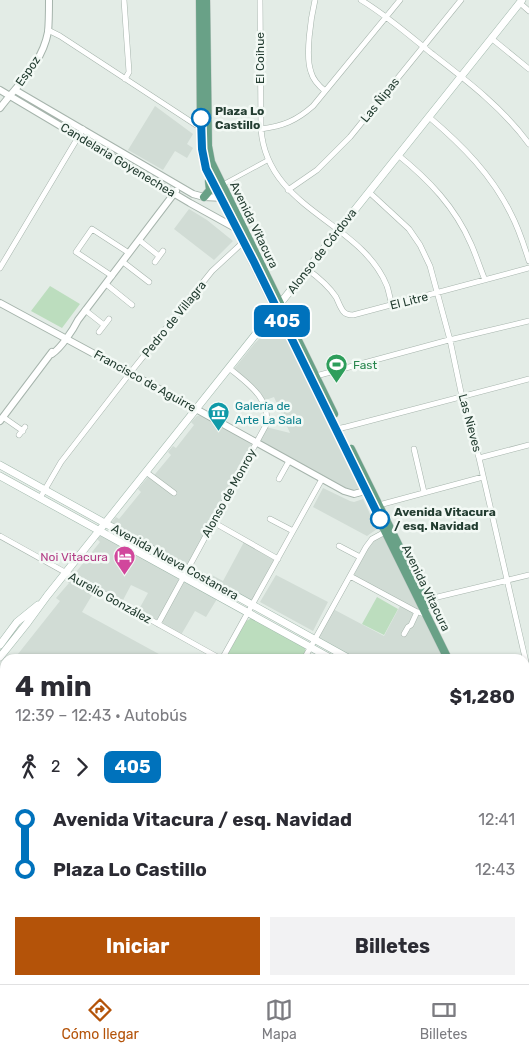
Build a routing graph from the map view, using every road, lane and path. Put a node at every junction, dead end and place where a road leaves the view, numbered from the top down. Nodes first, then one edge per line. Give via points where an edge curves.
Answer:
1 (49, 0) edge
2 (124, 0) edge
3 (200, 0) edge
4 (206, 0) edge
5 (260, 0) edge
6 (314, 0) edge
7 (361, 0) edge
8 (400, 0) edge
9 (461, 0) edge
10 (521, 1) edge
11 (529, 10) edge
12 (386, 17) junction
13 (48, 30) junction
14 (491, 38) junction
15 (423, 46) junction
16 (529, 69) edge
17 (461, 76) junction
18 (125, 78) junction
19 (0, 90) edge
20 (15, 90) junction
21 (325, 91) junction
22 (10, 96) junction
23 (0, 108) edge
24 (429, 117) junction
25 (204, 125) junction
26 (82, 129) junction
27 (261, 129) junction
28 (78, 137) junction
29 (529, 144) edge
30 (127, 155) junction
31 (398, 155) junction
32 (268, 160) junction
33 (123, 163) junction
34 (206, 169) junction
35 (172, 182) junction
36 (222, 185) junction
37 (180, 186) junction
38 (167, 190) junction
39 (186, 190) junction
40 (288, 190) junction
41 (368, 192) junction
42 (174, 194) junction
43 (220, 197) junction
44 (181, 198) junction
45 (204, 198) junction
46 (230, 201) junction
47 (236, 229) junction
48 (338, 230) junction
49 (139, 240) junction
50 (243, 241) junction
51 (129, 253) junction
52 (529, 261) edge
53 (123, 262) junction
54 (155, 262) dead end
55 (0, 268) edge
56 (529, 268) edge
57 (307, 269) junction
58 (112, 276) junction
59 (485, 280) junction
60 (149, 282) dead end
61 (106, 284) junction
62 (438, 293) junction
63 (0, 303) edge
64 (132, 305) dead end
65 (392, 305) junction
66 (278, 306) junction
67 (85, 310) junction
68 (109, 319) dead end
69 (529, 321) edge
70 (104, 325) junction
71 (99, 332) dead end
72 (64, 337) junction
73 (450, 340) junction
74 (229, 368) junction
75 (130, 373) junction
76 (316, 376) junction
77 (529, 380) edge
78 (462, 397) junction
79 (196, 409) junction
80 (2, 419) edge
81 (339, 430) junction
82 (22, 431) dead end
83 (256, 443) junction
84 (529, 445) edge
85 (414, 449) dead end
86 (479, 458) junction
87 (289, 461) junction
88 (0, 465) edge
89 (146, 472) junction
90 (0, 476) edge
91 (483, 476) junction
92 (280, 479) dead end
93 (322, 479) junction
94 (45, 490) junction
95 (366, 490) junction
96 (174, 492) dead end
97 (424, 492) junction
98 (40, 498) junction
99 (371, 501) junction
100 (379, 505) junction
101 (270, 519) dead end
102 (213, 522) junction
103 (106, 523) junction
104 (100, 531) junction
105 (293, 531) junction
106 (385, 532) junction
107 (0, 536) edge
108 (339, 546) dead end
109 (360, 557) junction
110 (278, 558) junction
111 (188, 569) junction
112 (66, 573) junction
113 (529, 575) edge
114 (350, 576) junction
115 (183, 577) junction
116 (507, 580) junction
117 (425, 600) junction
118 (252, 604) junction
119 (417, 612) junction
120 (248, 613) junction
121 (427, 615) junction
122 (26, 620) junction
123 (158, 624) junction
124 (404, 634) dead end
125 (315, 639) junction
126 (0, 645) edge
127 (310, 647) junction
128 (2, 654) edge
129 (213, 654) edge
130 (225, 654) edge
131 (306, 654) edge
132 (323, 654) edge
133 (341, 654) edge
134 (446, 654) edge
135 (452, 654) edge
136 (524, 654) edge

1 - 13 street, Espoz
2 - 18 street via 129,72
3 - 25 main road, Avenida Vitacura
4 - 25 main road, Avenida Vitacura
5 - 27 street, El Coihue
6 - 21 street via 309,67
7 - 12 street
8 - 12 street
9 - 15 street, Las Ñipas
10 - 11 street
10 - 14 main road, Alonso de Córdova
12 - 15 street
12 - 21 street
13 - 18 street
13 - 20 street, Espoz via 37,61
14 - 16 street
14 - 17 main road, Alonso de Córdova
15 - 17 street
15 - 40 street, Las Ñipas via 350,137 316,170
17 - 24 main road, Alonso de Córdova
17 - 29 street via 512,123
18 - 25 street via 196,125
19 - 22 street, Candelaria Goyenechea
20 - 22 street, Espoz
20 - 26 street, Candelaria Goyenechea
21 - 27 street via 308,110 292,120 277,127
22 - 23 street, Espoz
22 - 28 street, Candelaria Goyenechea
24 - 31 main road, Alonso de Córdova
24 - 52 street via 470,155 492,183 514,220
25 - 34 main road, Avenida Vitacura via 202,154
25 - 36 main road, Avenida Vitacura via 210,158
26 - 28 street
26 - 30 street, Candelaria Goyenechea
27 - 32 street, El Coihue
28 - 33 street, Candelaria Goyenechea
28 - 55 street
30 - 33 street
30 - 35 street, Candelaria Goyenechea
31 - 41 main road, Alonso de Córdova
31 - 59 street via 420,173 453,210
32 - 36 street
32 - 40 street, El Coihue
33 - 38 street, Candelaria Goyenechea
34 - 43 main road, Avenida Vitacura
34 - 45 main road via 210,190
35 - 37 street, Candelaria Goyenechea
35 - 38 street via 172,188
36 - 46 main road, Avenida Vitacura
37 - 39 street, Candelaria Goyenechea
37 - 42 street
38 - 42 street, Candelaria Goyenechea
39 - 44 street via 180,194
39 - 45 street, Candelaria Goyenechea
40 - 48 street, El Coihue
41 - 48 main road, Alonso de Córdova
41 - 62 street, Las Nieves via 415,237 427,259
42 - 44 street, Candelaria Goyenechea
42 - 49 street
43 - 45 street, Candelaria Goyenechea
43 - 46 street, Candelaria Goyenechea
43 - 47 main road, Avenida Vitacura
44 - 47 street, Candelaria Goyenechea
46 - 66 main road, Avenida Vitacura
47 - 50 main road, Avenida Vitacura
48 - 57 main road, Alonso de Córdova
48 - 65 street, El Coihue via 375,266 388,287
49 - 51 street
49 - 54 street via 161,254
50 - 66 main road, Avenida Vitacura
50 - 75 street, Pedro de Villagra via 212,272
51 - 53 street
51 - 58 street via 92,229 76,252
53 - 58 street
53 - 60 street
56 - 59 street, El Litre
57 - 65 street, El Litre via 325,283 342,311 348,314 356,315
57 - 66 main road, Alonso de Córdova
58 - 61 street
59 - 62 street, El Litre
61 - 64 street
61 - 67 street
62 - 65 street, El Litre
62 - 73 street, Las Nieves
63 - 72 street, Francisco de Aguirre
66 - 74 main road, Alonso de Córdova
66 - 76 main road, Avenida Vitacura
66 - 81 main road, Avenida Vitacura
67 - 70 street
67 - 72 street
68 - 70 street
69 - 73 street
70 - 71 street
72 - 75 street, Francisco de Aguirre
72 - 80 street
73 - 76 street
73 - 78 street, Las Nieves
74 - 79 main road, Alonso de Córdova
74 - 83 street, Alonso de Monroy via 253,388 265,409 266,425
75 - 79 street, Francisco de Aguirre
75 - 94 street, Pedro de Villagra via 61,462
76 - 81 main road, Avenida Vitacura
77 - 78 street
78 - 81 street
78 - 86 street, Las Nieves
79 - 83 street, Francisco de Aguirre
79 - 89 main road, Alonso de Córdova
80 - 82 street
81 - 95 main road, Avenida Vitacura
81 - 100 main road, Avenida Vitacura
83 - 87 street, Francisco de Aguirre
83 - 102 street, Alonso de Monroy
84 - 86 street
85 - 97 street
86 - 91 street, Las Nieves
87 - 92 street
87 - 93 street, Francisco de Aguirre
88 - 94 main road, Avenida Nueva Costanera
89 - 96 street
89 - 103 main road, Alonso de Córdova
90 - 98 main road, Avenida Nueva Costanera
91 - 97 street
91 - 116 street, Las Nieves
93 - 95 street, Francisco de Aguirre via 349,494
93 - 105 street
94 - 98 street, Pedro de Villagra
94 - 103 main road, Avenida Nueva Costanera
95 - 99 main road, Avenida Vitacura
97 - 100 street
98 - 104 main road, Avenida Nueva Costanera
99 - 100 main road
99 - 106 main road, Avenida Vitacura
100 - 117 main road, Avenida Vitacura
101 - 105 street
102 - 110 street
102 - 111 street, Alonso de Monroy
103 - 104 main road, Alonso de Córdova
103 - 111 main road, Avenida Nueva Costanera
104 - 112 main road, Alonso de Córdova
104 - 115 main road, Avenida Nueva Costanera
105 - 110 street
106 - 109 street via 368,543
106 - 121 main road, Avenida Vitacura
107 - 112 street, Aurelio González
108 - 109 street
109 - 114 street
110 - 118 street
111 - 115 street, Alonso de Monroy
111 - 118 main road, Avenida Nueva Costanera
112 - 122 main road, Alonso de Córdova
112 - 123 street, Aurelio González
113 - 116 street
114 - 119 street
114 - 125 street
115 - 120 main road, Avenida Nueva Costanera
115 - 123 street, Alonso de Monroy
116 - 117 street
116 - 136 street, Las Nieves
117 - 135 main road, Avenida Vitacura
118 - 120 street
118 - 125 main road, Avenida Nueva Costanera
119 - 121 street
119 - 124 street
120 - 127 main road, Avenida Nueva Costanera
120 - 130 street
121 - 134 main road, Avenida Vitacura
122 - 126 main road, Alonso de Córdova via 18,622
122 - 128 main road, Alonso de Córdova
123 - 129 street, Aurelio González
125 - 127 street
125 - 133 main road, Avenida Nueva Costanera
127 - 131 street
127 - 132 main road, Avenida Nueva Costanera

